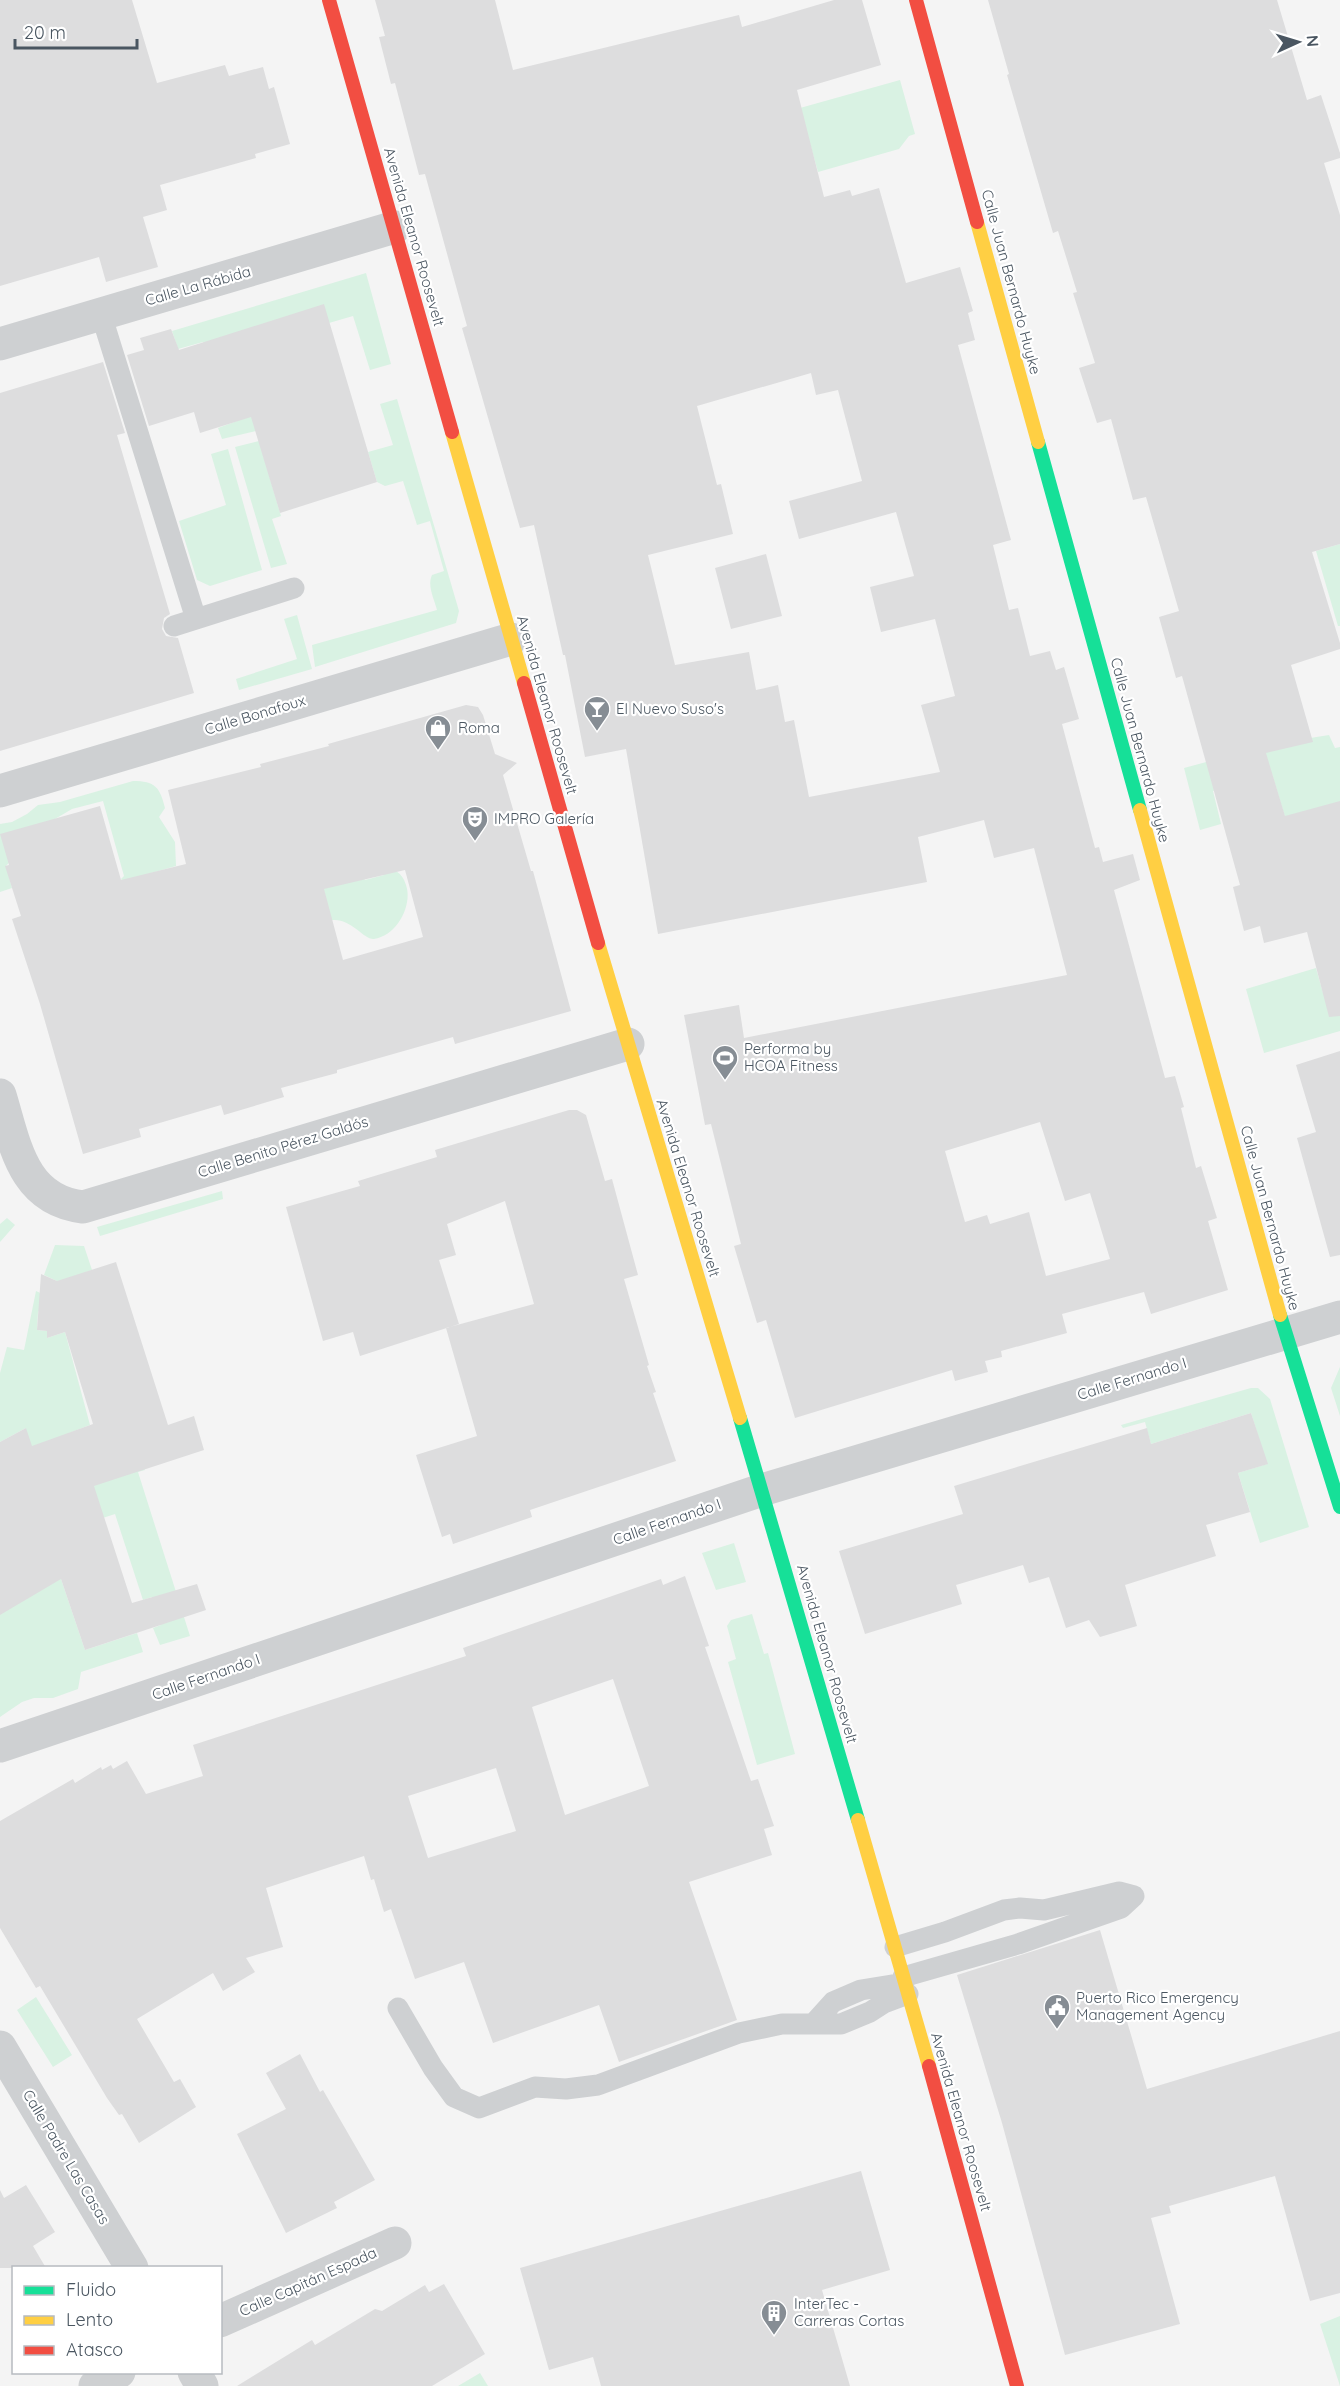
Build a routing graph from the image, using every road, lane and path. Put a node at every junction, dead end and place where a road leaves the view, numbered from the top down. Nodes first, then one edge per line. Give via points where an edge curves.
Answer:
1 (329, 0) edge
2 (916, 0) edge
3 (395, 227) junction
4 (101, 314) junction
5 (0, 344) edge
6 (294, 588) dead end
7 (196, 619) junction
8 (174, 626) dead end
9 (511, 639) junction
10 (0, 791) edge
11 (628, 1044) junction
12 (0, 1095) edge
13 (1340, 1317) edge
14 (1285, 1333) junction
15 (762, 1490) junction
16 (1340, 1507) edge
17 (0, 1746) edge
18 (894, 1947) junction
19 (905, 1985) junction
20 (398, 2007) dead end
21 (0, 2047) edge
22 (395, 2243) dead end
23 (131, 2266) edge
24 (222, 2320) edge
25 (117, 2374) edge
26 (95, 2386) edge
27 (1017, 2386) edge

1 - 3 street, Avenida Eleanor Roosevelt
2 - 14 street, Calle Juan Bernardo Huyke
3 - 4 street, Calle La Rábida
3 - 9 street, Avenida Eleanor Roosevelt
4 - 5 street, Calle La Rábida
4 - 7 lane
6 - 7 lane
7 - 8 lane
9 - 10 street, Calle Bonafoux
9 - 11 street, Avenida Eleanor Roosevelt
11 - 12 street, Calle Benito Pérez Galdós via 82,1207 50,1198 21,1165
11 - 15 street, Avenida Eleanor Roosevelt
13 - 14 street, Calle Fernando I
14 - 15 street, Calle Fernando I
14 - 16 street, Calle Juan Bernardo Huyke
15 - 17 street, Calle Fernando I
15 - 18 street, Avenida Eleanor Roosevelt
18 - 19 street, Avenida Eleanor Roosevelt
18 - 19 lane via 1004,1910 1044,1910 1119,1893 1134,1896 1121,1908
19 - 20 lane via 861,1990 833,2002 814,2023 782,2024 739,2033 598,2085 566,2090 535,2087 479,2108 453,2097
19 - 27 street, Avenida Eleanor Roosevelt
21 - 23 street, Calle Padre Las Casas
22 - 24 street, Calle Capitán Espada
25 - 26 street

